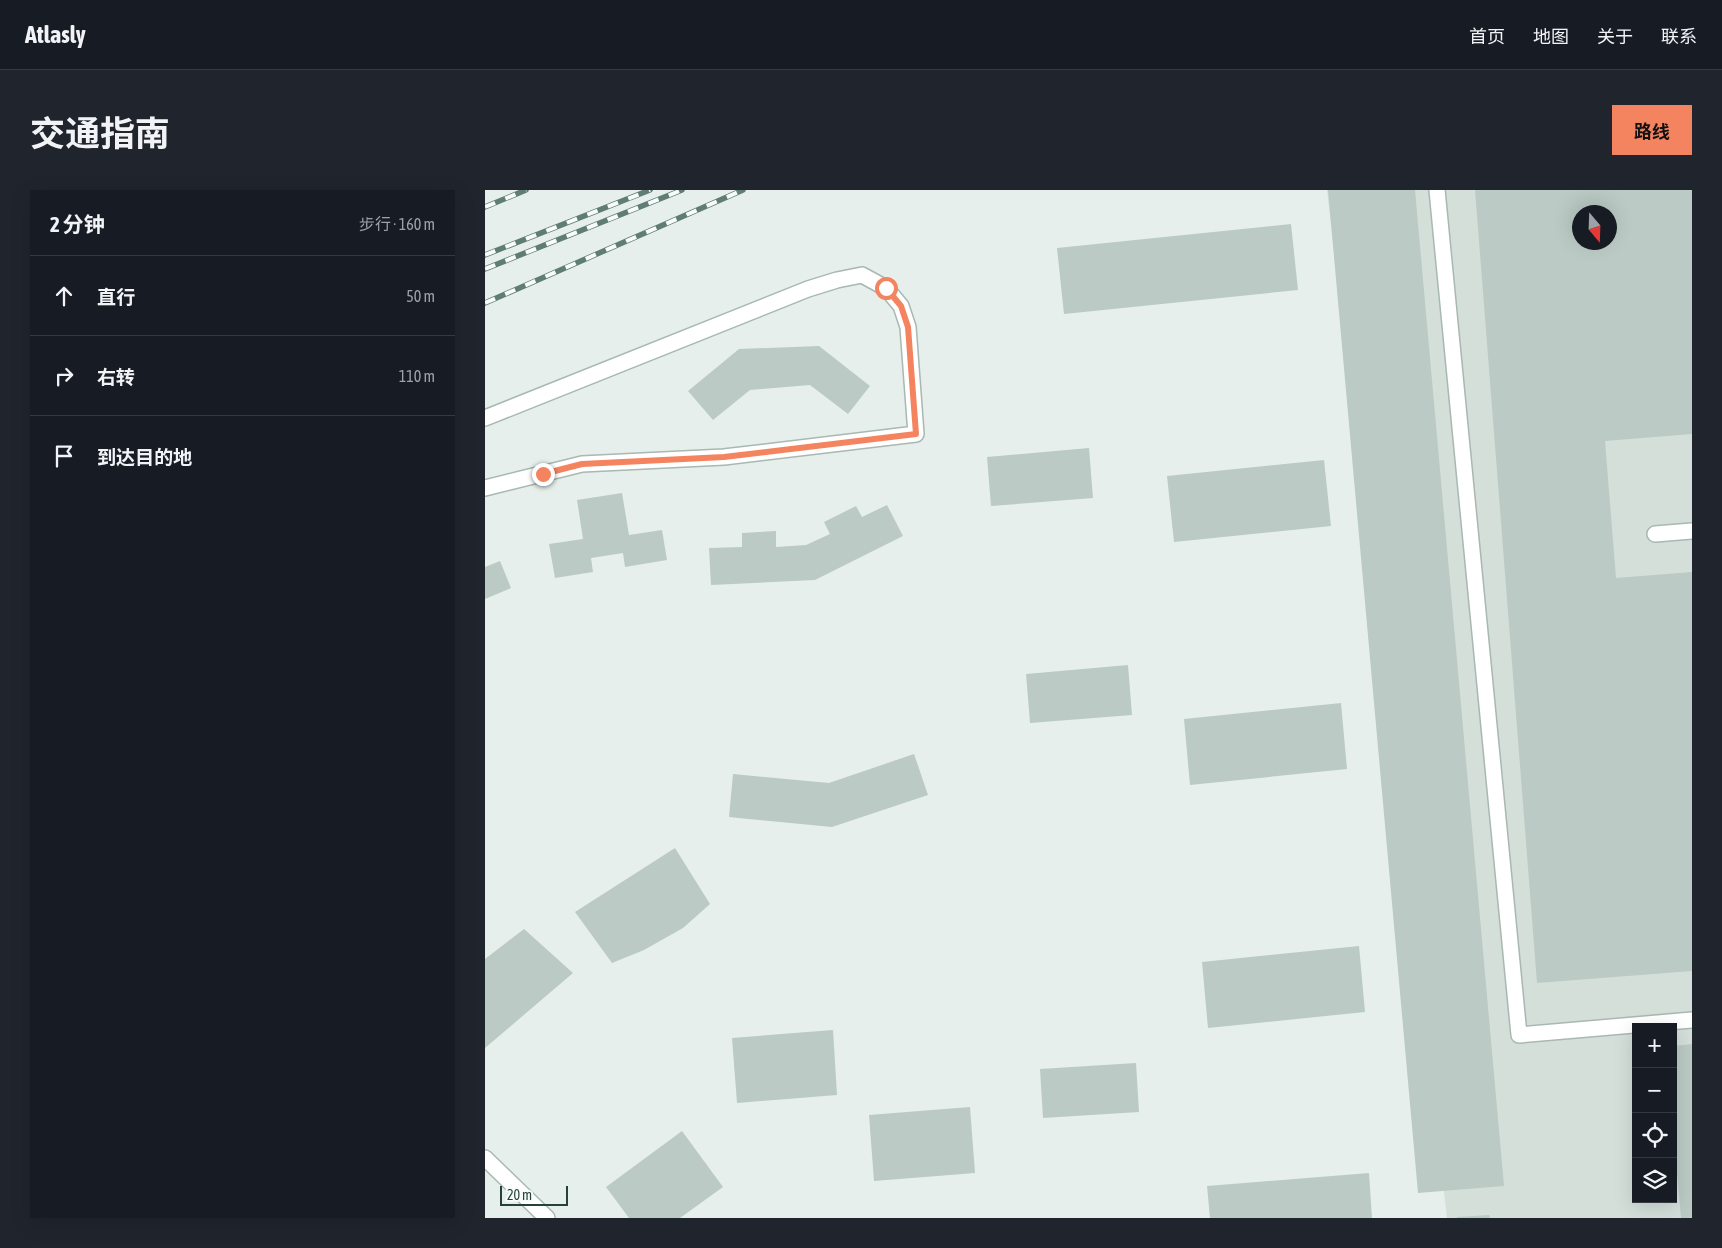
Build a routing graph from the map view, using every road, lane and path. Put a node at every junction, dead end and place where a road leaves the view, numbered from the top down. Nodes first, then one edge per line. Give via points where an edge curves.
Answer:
1 (1437, 190) edge
2 (485, 418) edge
3 (485, 488) edge
4 (1692, 531) edge
5 (1655, 534) dead end
6 (1692, 1020) edge
7 (485, 1158) edge
8 (547, 1218) edge

1 - 6 street via 1519,1035
2 - 3 street via 837,280 862,275 886,288 901,306 908,327 916,434 724,457 582,464
4 - 5 street
7 - 8 street

